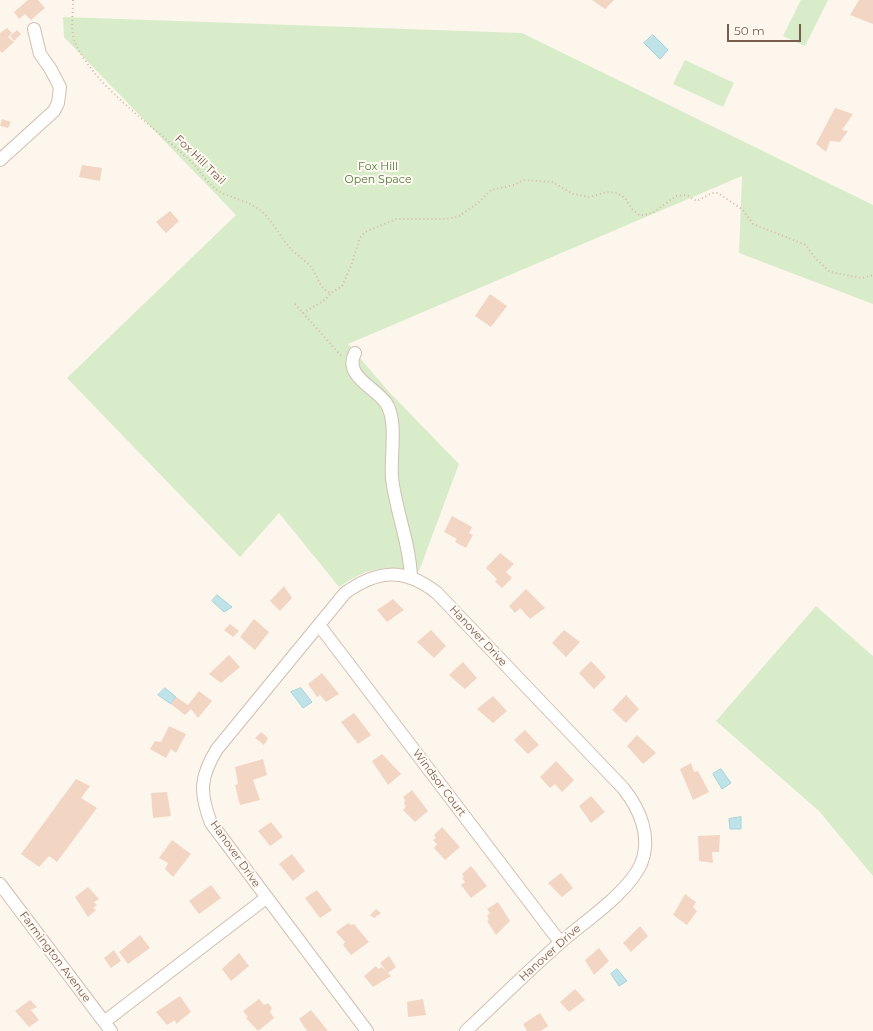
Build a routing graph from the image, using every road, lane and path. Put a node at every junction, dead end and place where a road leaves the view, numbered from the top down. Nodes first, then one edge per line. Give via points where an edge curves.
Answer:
1 (73, 0) edge
2 (34, 29) dead end
3 (0, 160) edge
4 (873, 275) edge
5 (331, 293) junction
6 (295, 304) dead end
7 (303, 313) junction
8 (355, 352) dead end
9 (354, 370) junction
10 (411, 578) junction
11 (318, 625) junction
12 (0, 884) edge
13 (266, 898) junction
14 (560, 942) junction
15 (107, 1027) edge
16 (367, 1031) edge
17 (466, 1031) edge

1 - 5 path, Fox Hill Trail via 75,44 95,73 132,111 191,161 217,190 250,203 262,211 291,249 312,268 320,284
2 - 3 street via 40,54 56,76 60,87 58,103 54,111
4 - 5 path via 862,278 830,272 806,245 753,224 743,210 718,193 697,201 686,195 676,196 645,216 639,215 625,198 617,193 607,192 590,197 573,194 552,182 524,180 491,190 458,217 396,219 365,232 360,238 342,286
5 - 7 path via 324,301
6 - 7 path
7 - 9 path
8 - 9 street via 352,358
9 - 10 street via 386,402 390,411 392,479 411,563
10 - 11 street, Hanover Drive via 391,574 360,582 345,593
10 - 14 street, Hanover Drive via 425,583 442,598 623,788 633,801 640,817 645,835 645,849 633,878
11 - 13 street, Hanover Drive via 217,748 207,765 203,782 203,796 211,823
11 - 14 street, Windsor Court
12 - 15 street, Farmington Avenue
13 - 15 street, Hanover Drive
13 - 16 street, Hanover Drive
14 - 17 street, Hanover Drive

